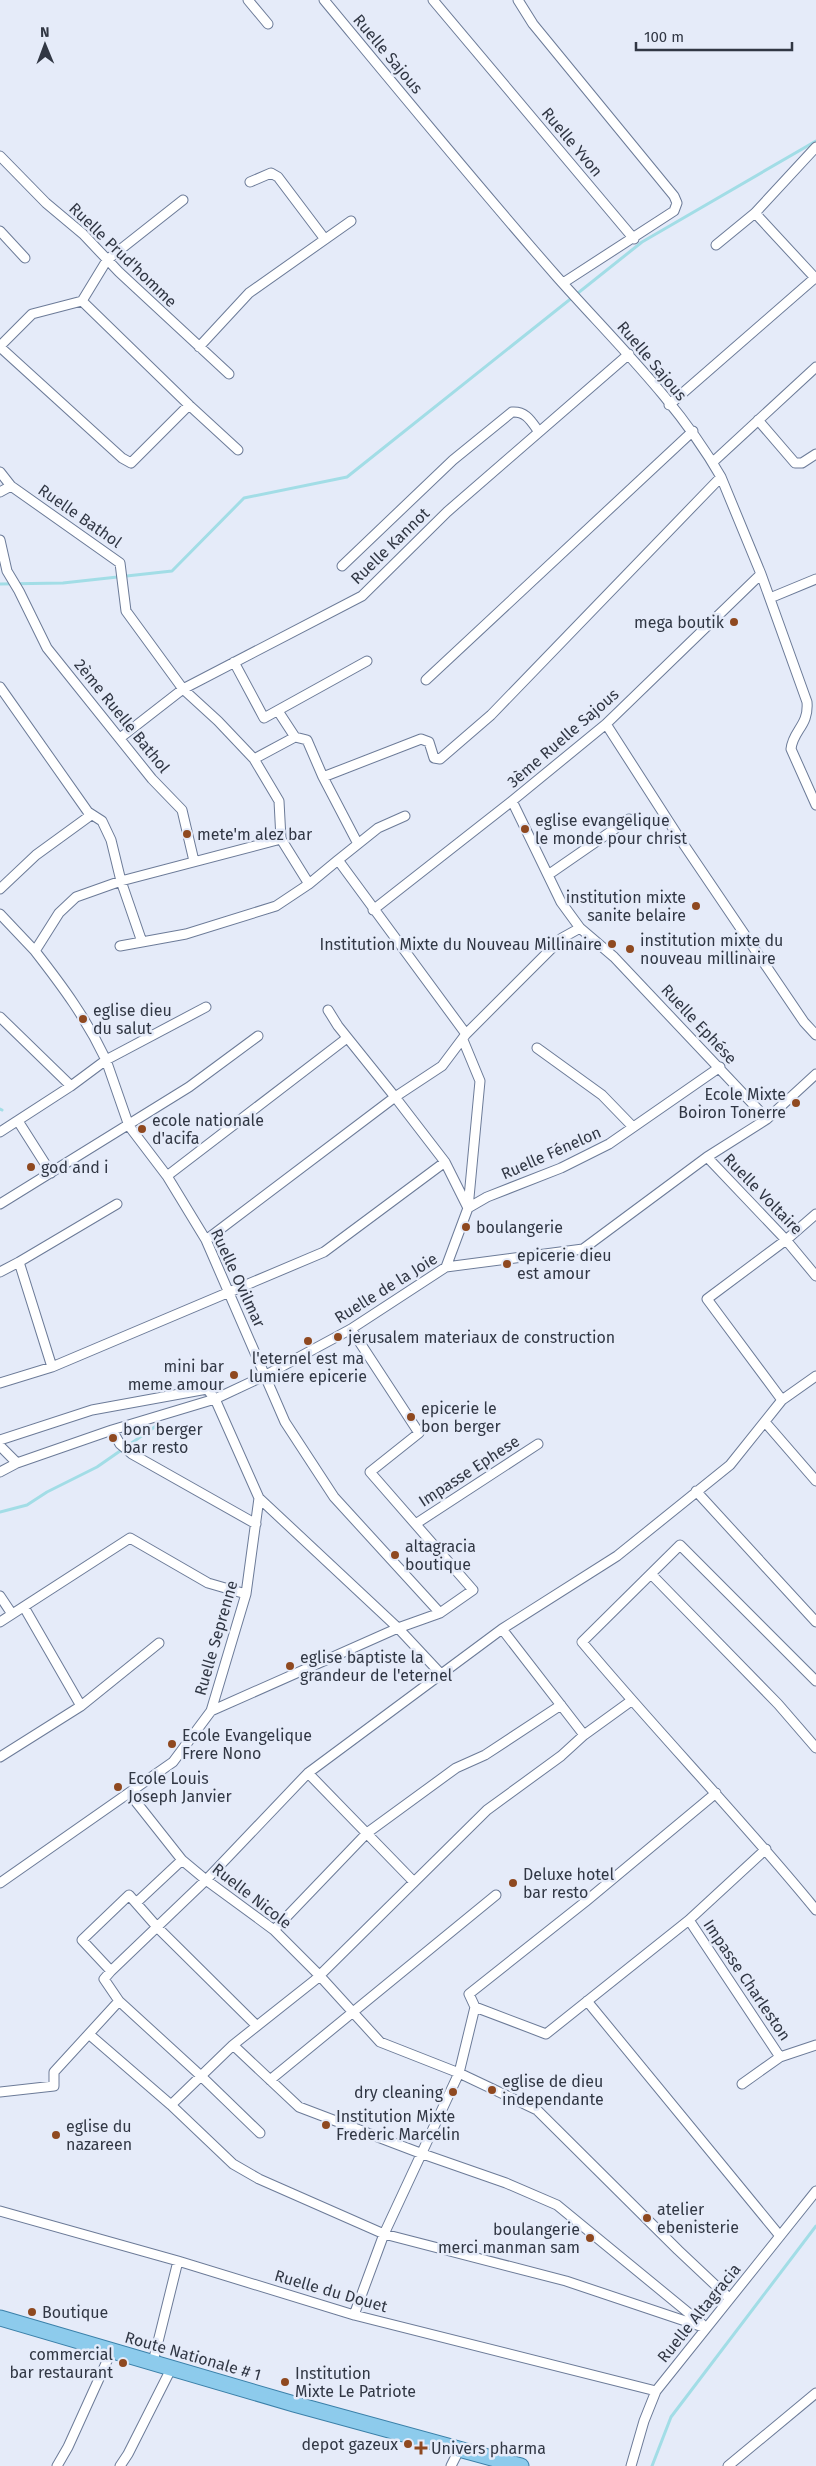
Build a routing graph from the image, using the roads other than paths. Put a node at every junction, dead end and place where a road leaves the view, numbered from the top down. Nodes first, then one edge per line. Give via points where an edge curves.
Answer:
1 (248, 0) edge
2 (324, 0) edge
3 (433, 0) edge
4 (518, 0) edge
5 (268, 24) dead end
6 (816, 147) edge
7 (0, 156) edge
8 (250, 182) dead end
9 (184, 200) dead end
10 (755, 213) junction
11 (350, 221) dead end
12 (0, 231) edge
13 (324, 238) junction
14 (634, 239) junction
15 (716, 245) dead end
16 (25, 258) dead end
17 (107, 260) junction
18 (816, 278) edge
19 (563, 283) junction
20 (82, 301) junction
21 (0, 346) edge
22 (199, 347) junction
23 (629, 354) junction
24 (816, 367) edge
25 (229, 374) dead end
26 (189, 405) junction
27 (669, 405) junction
28 (758, 420) junction
29 (692, 431) junction
30 (539, 432) junction
31 (238, 450) dead end
32 (816, 454) edge
33 (713, 462) junction
34 (0, 472) edge
35 (721, 476) junction
36 (11, 486) junction
37 (0, 492) edge
38 (0, 540) edge
39 (342, 566) dead end
40 (761, 574) junction
41 (816, 579) edge
42 (770, 598) junction
43 (367, 660) dead end
44 (234, 662) junction
45 (426, 680) dead end
46 (0, 687) edge
47 (183, 689) junction
48 (278, 711) junction
49 (606, 724) junction
50 (295, 737) junction
51 (120, 738) junction
52 (254, 759) junction
53 (323, 777) junction
54 (512, 801) junction
55 (816, 805) edge
56 (91, 814) junction
57 (405, 816) dead end
58 (629, 819) dead end
59 (281, 839) junction
60 (358, 844) junction
61 (338, 860) junction
62 (194, 861) junction
63 (548, 875) junction
64 (121, 881) junction
65 (309, 884) junction
66 (0, 889) edge
67 (373, 910) junction
68 (0, 914) edge
69 (580, 928) junction
70 (142, 942) junction
71 (120, 946) dead end
72 (35, 950) junction
73 (206, 1007) dead end
74 (328, 1010) dead end
75 (0, 1017) edge
76 (258, 1036) dead end
77 (816, 1036) edge
78 (465, 1037) junction
79 (347, 1038) junction
80 (537, 1048) dead end
81 (106, 1060) junction
82 (720, 1067) junction
83 (816, 1074) edge
84 (71, 1086) junction
85 (395, 1097) junction
86 (766, 1119) junction
87 (18, 1121) junction
88 (129, 1126) junction
89 (633, 1127) junction
90 (0, 1132) edge
91 (707, 1157) junction
92 (444, 1162) junction
93 (51, 1173) junction
94 (168, 1176) junction
95 (0, 1204) edge
96 (117, 1204) dead end
97 (468, 1208) junction
98 (816, 1214) edge
99 (206, 1240) junction
100 (786, 1240) junction
101 (19, 1262) junction
102 (446, 1267) junction
103 (0, 1272) edge
104 (816, 1276) edge
105 (228, 1293) junction
106 (351, 1329) junction
107 (52, 1367) junction
108 (266, 1375) junction
109 (816, 1376) edge
110 (0, 1383) edge
111 (215, 1399) junction
112 (782, 1400) junction
113 (766, 1422) junction
114 (112, 1430) junction
115 (0, 1440) edge
116 (538, 1444) dead end
117 (0, 1446) edge
118 (17, 1463) junction
119 (0, 1472) edge
120 (816, 1481) edge
121 (696, 1491) junction
122 (260, 1498) junction
123 (417, 1523) junction
124 (256, 1524) junction
125 (652, 1574) junction
126 (246, 1594) junction
127 (0, 1596) edge
128 (24, 1607) junction
129 (440, 1613) junction
130 (12, 1614) junction
131 (0, 1622) edge
132 (816, 1622) edge
133 (398, 1628) junction
134 (502, 1628) junction
135 (159, 1643) dead end
136 (441, 1674) junction
137 (816, 1681) edge
138 (631, 1701) junction
139 (561, 1705) junction
140 (81, 1706) junction
141 (212, 1711) junction
142 (584, 1735) junction
143 (816, 1748) edge
144 (0, 1757) edge
145 (308, 1773) junction
146 (130, 1793) junction
147 (716, 1793) junction
148 (367, 1833) junction
149 (766, 1850) junction
150 (182, 1860) junction
151 (206, 1880) junction
152 (414, 1882) junction
153 (0, 1883) edge
154 (496, 1895) dead end
155 (136, 1903) junction
156 (816, 1910) edge
157 (689, 1920) junction
158 (158, 1928) junction
159 (274, 1930) junction
160 (111, 1972) junction
161 (319, 1975) junction
162 (119, 2001) junction
163 (587, 2002) junction
164 (476, 2007) junction
165 (352, 2011) junction
166 (257, 2026) junction
167 (90, 2035) junction
168 (232, 2045) junction
169 (816, 2045) edge
170 (780, 2057) junction
171 (459, 2072) junction
172 (202, 2076) junction
173 (270, 2080) junction
174 (742, 2084) dead end
175 (0, 2092) edge
176 (171, 2105) junction
177 (260, 2133) dead end
178 (420, 2153) junction
179 (816, 2191) edge
180 (0, 2211) edge
181 (384, 2234) junction
182 (780, 2236) junction
183 (178, 2261) junction
184 (729, 2298) junction
185 (354, 2315) junction
186 (0, 2318) edge
187 (706, 2328) junction
188 (112, 2350) junction
189 (153, 2362) junction
190 (172, 2367) junction
191 (656, 2391) junction
192 (816, 2392) edge
193 (460, 2448) junction
194 (57, 2466) edge
195 (120, 2466) edge
196 (450, 2466) edge
197 (521, 2466) edge
198 (631, 2466) edge
199 (728, 2466) edge

1 - 5 street
2 - 19 street, Ruelle Sajous
3 - 14 street, Ruelle Yvon
4 - 14 street via 674,196 677,203 674,211
6 - 10 street
7 - 17 street, Ruelle Prud'homme
8 - 13 street via 271,173 278,176
9 - 17 street
10 - 15 street
10 - 18 street
11 - 13 street
12 - 16 street
13 - 22 street via 248,293
14 - 19 street
17 - 20 street
17 - 22 street, Ruelle Prud'homme
18 - 27 street
19 - 23 street, Ruelle Sajous
20 - 21 street via 32,314
20 - 26 street
21 - 26 street via 122,458 132,463
22 - 25 street, Ruelle Prud'homme
23 - 27 street, Ruelle Sajous
23 - 30 street, Ruelle Kannot
24 - 28 street
26 - 31 street
27 - 29 street, Ruelle Sajous
28 - 32 street via 795,463
28 - 33 street
29 - 33 street, Ruelle Sajous
29 - 45 street
30 - 39 street via 521,411 512,412 453,460
30 - 44 street, Ruelle Kannot via 447,512 362,596
33 - 35 street, Ruelle Sajous
34 - 36 street, Ruelle Bathol
35 - 40 street, Ruelle Sajous
35 - 53 street via 491,715 440,759 434,758 430,742 421,739
36 - 37 street
36 - 47 street, Ruelle Bathol via 120,562 126,611
38 - 51 street, 2ème Ruelle Bathol via 7,571 47,648
40 - 42 street, Ruelle Sajous
40 - 49 street, 3ème Ruelle Sajous
41 - 42 street
42 - 55 street, Ruelle Sajous via 807,702 807,718 791,743 791,749
43 - 48 street
44 - 47 street, Ruelle Kannot
44 - 48 street via 264,718
46 - 56 street
47 - 51 street, Ruelle Kannot
47 - 52 street, Ruelle Bathol
48 - 50 street
49 - 54 street, 3ème Ruelle Sajous
49 - 77 street via 678,836
50 - 52 street
50 - 53 street via 307,740
51 - 62 street, 2ème Ruelle Bathol via 152,779 182,810
52 - 59 street, Ruelle Bathol via 279,801
53 - 60 street
54 - 63 street, Ruelle Ephése
54 - 67 street, 3ème Ruelle Sajous
56 - 64 street via 102,820 107,829
56 - 66 street via 36,855
57 - 60 street via 378,828
58 - 63 street
59 - 62 street
59 - 65 street
60 - 61 street
61 - 65 street
61 - 67 street
62 - 64 street
63 - 69 street, Ruelle Ephése via 561,902
64 - 70 street
64 - 72 street via 76,897 59,913
65 - 70 street via 276,906 186,934
67 - 78 street
68 - 72 street, Ruelle Ovilmar
69 - 78 street via 562,938
69 - 82 street, Ruelle Ephése via 614,957
70 - 71 street
72 - 81 street, Ruelle Ovilmar via 72,997
73 - 81 street
74 - 79 street
75 - 84 street
76 - 88 street via 190,1087
78 - 85 street via 442,1066
78 - 97 street via 480,1081
79 - 85 street
79 - 94 street
80 - 89 street via 602,1095
81 - 84 street
81 - 88 street, Ruelle Ovilmar
82 - 86 street, Ruelle Ephése
82 - 89 street, Ruelle Fénelon
83 - 86 street, Ruelle de la Joie
84 - 87 street
85 - 92 street
85 - 99 street
86 - 91 street, Ruelle de la Joie
87 - 90 street
87 - 93 street
88 - 93 street via 107,1136
88 - 94 street, Ruelle Ovilmar
89 - 97 street, Ruelle Fénelon via 609,1144 561,1168 487,1197
91 - 100 street, Ruelle Voltaire
91 - 102 street, Ruelle de la Joie via 583,1248
92 - 97 street
92 - 105 street via 324,1252
93 - 95 street
94 - 99 street, Ruelle Ovilmar
96 - 101 street
97 - 102 street
98 - 100 street
99 - 105 street, Ruelle Ovilmar
100 - 104 street, Ruelle Voltaire
100 - 112 street via 707,1299
101 - 103 street
101 - 107 street
102 - 106 street, Ruelle de la Joie
105 - 107 street
105 - 108 street, Ruelle Ovilmar
106 - 108 street, Ruelle de la Joie
106 - 123 street via 419,1433 370,1472
107 - 110 street
108 - 111 street, Ruelle de la Joie
108 - 129 street, Ruelle Ovilmar via 285,1422 334,1496
109 - 112 street
111 - 114 street, Ruelle de la Joie
111 - 115 street via 207,1389 92,1410
111 - 122 street
112 - 113 street
113 - 120 street
113 - 121 street via 730,1465
114 - 118 street, Ruelle de la Joie
114 - 124 street via 120,1444 132,1454
116 - 123 street, Impasse Ephese
117 - 118 street
118 - 119 street, Ruelle de la Joie
121 - 132 street
121 - 134 street via 618,1556
122 - 124 street, Ruelle Seprenne
122 - 133 street
123 - 129 street via 473,1590
124 - 126 street, Ruelle Seprenne
125 - 137 street via 680,1545
125 - 138 street via 582,1642
125 - 143 street via 778,1704
126 - 128 street via 208,1583 130,1538
126 - 141 street, Ruelle Seprenne
127 - 130 street
128 - 130 street
128 - 140 street
129 - 133 street
130 - 131 street
133 - 136 street
133 - 141 street
134 - 136 street
134 - 139 street
135 - 140 street
136 - 145 street
138 - 142 street
138 - 147 street
139 - 142 street
139 - 148 street via 485,1754 456,1768
140 - 144 street
141 - 146 street, Ruelle Seprenne via 173,1762
142 - 152 street via 561,1756 487,1810
145 - 148 street
145 - 151 street
146 - 150 street, Ruelle Nicole
146 - 153 street, Ruelle Seprenne
147 - 149 street
147 - 164 street via 469,1994
148 - 152 street
148 - 159 street
149 - 156 street
149 - 157 street
150 - 151 street, Ruelle Nicole
150 - 155 street
151 - 158 street
151 - 159 street, Ruelle Nicole
152 - 161 street
154 - 165 street
155 - 158 street
155 - 160 street via 129,1895 82,1940
157 - 163 street
157 - 170 street, Impasse Charleston
158 - 160 street
158 - 166 street
159 - 161 street, Ruelle Nicole
160 - 162 street via 104,1979
161 - 165 street, Ruelle Nicole
161 - 166 street
162 - 167 street
162 - 172 street
163 - 164 street via 546,2034
163 - 182 street
164 - 171 street
165 - 171 street, Ruelle Nicole via 380,2042
165 - 173 street
166 - 168 street
167 - 175 street via 54,2072 54,2086
167 - 176 street
168 - 172 street
168 - 173 street
169 - 170 street
170 - 174 street
171 - 178 street
171 - 184 street via 537,2110
172 - 176 street
172 - 177 street
173 - 178 street via 299,2107
176 - 181 street via 234,2164 259,2179
178 - 181 street
178 - 187 street via 557,2205
179 - 182 street, Ruelle Altagracia
180 - 183 street, Ruelle du Douet
181 - 185 street
181 - 187 street via 566,2280
182 - 184 street, Ruelle Altagracia
183 - 185 street, Ruelle du Douet
183 - 189 street
184 - 187 street, Ruelle Altagracia
185 - 191 street, Ruelle du Douet
186 - 188 main road, Route Nationale # 1
187 - 191 street, Ruelle Altagracia
188 - 189 main road, Route Nationale # 1
188 - 194 street
189 - 190 main road, Route Nationale # 1
190 - 193 main road, Route Nationale # 1 via 294,2404
190 - 195 street
191 - 198 street, Ruelle Altagracia
192 - 199 street
193 - 196 street
193 - 197 main road, Route Nationale # 1

